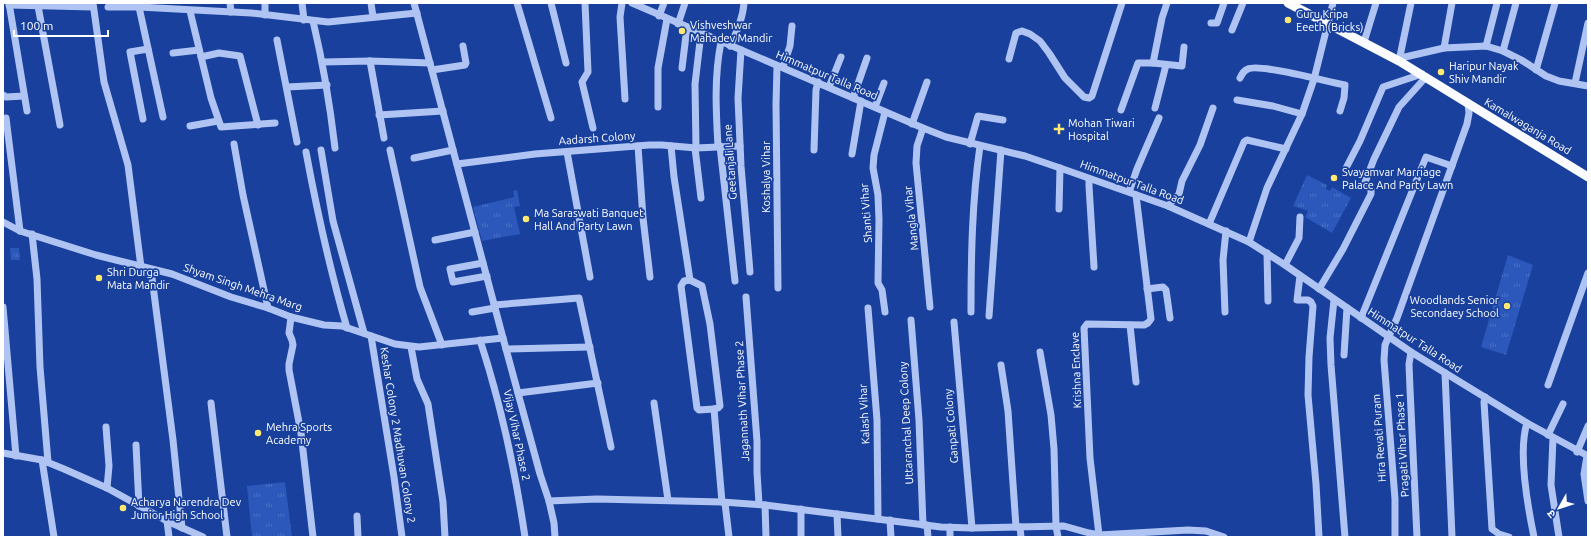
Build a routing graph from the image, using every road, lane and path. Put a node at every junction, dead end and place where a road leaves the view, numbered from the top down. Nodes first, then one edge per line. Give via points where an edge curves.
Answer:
1 (192, 3) edge
2 (230, 3) edge
3 (265, 3) edge
4 (302, 3) edge
5 (371, 3) edge
6 (414, 3) edge
7 (517, 3) edge
8 (550, 3) edge
9 (585, 3) edge
10 (622, 3) edge
11 (632, 3) edge
12 (664, 3) edge
13 (685, 3) edge
14 (744, 3) edge
15 (1122, 3) edge
16 (1167, 3) edge
17 (1224, 3) edge
18 (1243, 3) edge
19 (1288, 3) edge
20 (1333, 3) edge
21 (1376, 3) edge
22 (1411, 3) edge
23 (1452, 3) edge
24 (1497, 3) edge
25 (1516, 3) edge
26 (1555, 3) edge
27 (9, 4) edge
28 (56, 4) edge
29 (93, 5) edge
30 (124, 5) edge
31 (148, 5) edge
32 (38, 6) junction
33 (108, 7) dead end
34 (139, 7) junction
35 (191, 11) junction
36 (231, 12) junction
37 (417, 13) junction
38 (265, 15) junction
39 (659, 16) junction
40 (373, 17) junction
41 (667, 19) junction
42 (304, 20) junction
43 (313, 21) junction
44 (1211, 23) dead end
45 (1588, 23) edge
46 (678, 24) junction
47 (1328, 24) junction
48 (792, 26) dead end
49 (687, 28) junction
50 (1232, 30) dead end
51 (701, 33) junction
52 (277, 40) dead end
53 (720, 42) junction
54 (1364, 42) junction
55 (462, 46) dead end
56 (730, 46) junction
57 (1486, 46) junction
58 (1184, 47) dead end
59 (1444, 48) junction
60 (148, 49) junction
61 (741, 50) junction
62 (1503, 51) junction
63 (173, 53) dead end
64 (200, 54) junction
65 (841, 56) dead end
66 (867, 58) dead end
67 (1009, 59) dead end
68 (370, 61) junction
69 (1399, 61) junction
70 (323, 62) junction
71 (566, 63) dead end
72 (1153, 63) junction
73 (1166, 65) junction
74 (431, 66) junction
75 (780, 67) junction
76 (682, 68) dead end
77 (1536, 70) junction
78 (1424, 76) junction
79 (1240, 78) dead end
80 (1314, 79) junction
81 (818, 82) junction
82 (927, 82) dead end
83 (884, 83) dead end
84 (1575, 83) junction
85 (327, 85) junction
86 (1588, 86) edge
87 (287, 87) junction
88 (829, 87) junction
89 (3, 95) edge
90 (24, 96) junction
91 (853, 98) junction
92 (626, 99) dead end
93 (1237, 100) dead end
94 (861, 101) junction
95 (1468, 103) junction
96 (658, 107) dead end
97 (875, 107) junction
98 (1155, 108) dead end
99 (1213, 108) dead end
100 (443, 110) junction
101 (1121, 110) dead end
102 (27, 111) dead end
103 (884, 112) junction
104 (1340, 112) dead end
105 (1302, 114) junction
106 (380, 115) junction
107 (163, 117) dead end
108 (6, 118) dead end
109 (551, 118) dead end
110 (1159, 118) dead end
111 (143, 119) dead end
112 (1003, 120) dead end
113 (218, 121) junction
114 (275, 123) dead end
115 (912, 124) junction
116 (60, 125) dead end
117 (258, 125) junction
118 (190, 126) dead end
119 (593, 128) dead end
120 (923, 128) junction
121 (384, 138) dead end
122 (6, 141) edge
123 (297, 142) dead end
124 (234, 144) dead end
125 (970, 144) junction
126 (638, 146) junction
127 (671, 146) junction
128 (719, 146) junction
129 (740, 146) junction
130 (980, 146) junction
131 (335, 148) dead end
132 (695, 148) junction
133 (1286, 149) junction
134 (321, 150) dead end
135 (390, 150) dead end
136 (453, 150) junction
137 (814, 150) dead end
138 (1001, 150) junction
139 (306, 152) dead end
140 (567, 152) junction
141 (852, 154) dead end
142 (414, 158) dead end
143 (457, 164) junction
144 (1452, 166) junction
145 (1060, 168) junction
146 (1345, 170) dead end
147 (1588, 176) edge
148 (1090, 179) junction
149 (1132, 194) junction
150 (701, 198) dead end
151 (1168, 206) junction
152 (1059, 209) dead end
153 (1300, 217) dead end
154 (3, 222) edge
155 (1209, 224) junction
156 (20, 231) junction
157 (1226, 231) junction
158 (475, 232) junction
159 (32, 234) junction
160 (434, 240) dead end
161 (1249, 242) junction
162 (1268, 253) junction
163 (483, 263) junction
164 (1285, 265) junction
165 (141, 267) junction
166 (1094, 267) dead end
167 (151, 270) junction
168 (750, 272) dead end
169 (1588, 273) edge
170 (487, 276) junction
171 (1300, 276) junction
172 (590, 277) dead end
173 (650, 277) dead end
174 (690, 280) junction
175 (735, 281) dead end
176 (778, 288) dead end
177 (1147, 289) junction
178 (1319, 289) junction
179 (746, 297) dead end
180 (1334, 300) junction
181 (1268, 301) dead end
182 (495, 306) junction
183 (3, 307) edge
184 (930, 307) dead end
185 (268, 308) junction
186 (868, 308) dead end
187 (1347, 308) junction
188 (472, 312) dead end
189 (885, 312) dead end
190 (971, 312) dead end
191 (1225, 312) dead end
192 (989, 316) dead end
193 (291, 317) junction
194 (1170, 318) dead end
195 (1361, 318) junction
196 (911, 320) dead end
197 (954, 322) dead end
198 (1130, 325) junction
199 (346, 328) junction
200 (368, 334) junction
201 (502, 338) junction
202 (1388, 338) junction
203 (480, 340) junction
204 (442, 345) junction
205 (411, 347) junction
206 (590, 348) junction
207 (506, 349) junction
208 (1040, 352) dead end
209 (1411, 352) junction
210 (1344, 355) dead end
211 (1001, 365) dead end
212 (1445, 373) junction
213 (1136, 382) dead end
214 (598, 383) junction
215 (1548, 385) dead end
216 (518, 393) junction
217 (1485, 397) junction
218 (211, 402) dead end
219 (654, 403) dead end
220 (1563, 404) dead end
221 (714, 409) junction
222 (1527, 423) junction
223 (1588, 426) edge
224 (106, 427) dead end
225 (1551, 436) junction
226 (136, 446) dead end
227 (611, 447) dead end
228 (1577, 452) junction
229 (3, 454) edge
230 (16, 456) junction
231 (1588, 456) edge
232 (45, 461) junction
233 (107, 488) junction
234 (668, 500) junction
235 (549, 501) junction
236 (1588, 501) edge
237 (724, 502) junction
238 (762, 505) junction
239 (139, 506) junction
240 (801, 509) junction
241 (837, 514) junction
242 (357, 516) dead end
243 (878, 519) junction
244 (890, 520) junction
245 (167, 521) junction
246 (925, 525) junction
247 (1056, 526) junction
248 (1018, 527) junction
249 (182, 528) junction
250 (950, 528) junction
251 (971, 528) junction
252 (1099, 535) junction
253 (54, 537) edge
254 (169, 537) edge
255 (203, 537) edge
256 (227, 537) edge
257 (313, 537) edge
258 (358, 537) edge
259 (402, 537) edge
260 (445, 537) edge
261 (525, 537) edge
262 (555, 537) edge
263 (729, 537) edge
264 (766, 537) edge
265 (801, 537) edge
266 (838, 537) edge
267 (891, 537) edge
268 (928, 537) edge
269 (950, 537) edge
270 (970, 537) edge
271 (1021, 537) edge
272 (1058, 537) edge
273 (1224, 537) edge
274 (1319, 537) edge
275 (1345, 537) edge
276 (1395, 537) edge
277 (1417, 537) edge
278 (1452, 537) edge
279 (1509, 537) edge
280 (1534, 537) edge
281 (1559, 537) edge

1 - 35 street
2 - 36 street
3 - 38 street
4 - 42 street
5 - 40 street
6 - 37 street
7 - 109 street
8 - 71 street
9 - 119 street via 588,72 582,82
10 - 92 street via 620,17
11 - 39 street, Himmatpur Talla Road
12 - 39 street
13 - 46 street
14 - 56 street via 737,32
15 - 67 street via 1092,96 1089,98 1084,97 1065,78 1040,41 1030,34 1022,31 1016,34
16 - 72 street
17 - 44 street via 1217,23
18 - 50 street
19 - 47 main road, Kamalwaganja Road
20 - 47 street
21 - 54 street
22 - 69 street
23 - 59 street
24 - 57 street
25 - 62 street
26 - 77 street
27 - 32 street
27 - 90 street
28 - 29 street
28 - 32 street
29 - 165 street via 104,82 128,165
30 - 33 street
30 - 34 street
31 - 34 street
31 - 35 street
32 - 116 street
34 - 60 street
35 - 36 street
35 - 64 street
36 - 38 street
37 - 40 street
37 - 74 street
38 - 42 street
39 - 41 street, Himmatpur Talla Road
40 - 43 street
41 - 46 street, Himmatpur Talla Road
41 - 96 street via 658,68
42 - 43 street
43 - 70 street
45 - 84 street
46 - 49 street, Himmatpur Talla Road
47 - 54 main road, Kamalwaganja Road
47 - 80 street
48 - 75 street, Koshalya Vihar via 790,46
49 - 51 street, Himmatpur Talla Road
49 - 76 street
51 - 53 street, Himmatpur Talla Road
51 - 132 street via 695,84
52 - 87 street
53 - 56 street, Himmatpur Talla Road
53 - 128 street via 715,85
54 - 69 main road, Kamalwaganja Road
55 - 74 street via 466,63 463,67
56 - 61 street, Himmatpur Talla Road
57 - 59 street
57 - 62 street
58 - 73 street via 1182,66
59 - 69 street
60 - 107 street
60 - 111 street via 130,52
61 - 75 street, Himmatpur Talla Road
61 - 129 street, Geetanjali Lane via 738,98
62 - 77 street
63 - 64 street
64 - 113 street
64 - 117 street via 240,56
65 - 88 street
66 - 91 street
68 - 70 street
68 - 74 street
68 - 106 street
69 - 78 main road, Kamalwaganja Road
70 - 85 street
72 - 73 street
72 - 101 street via 1138,63
73 - 98 street
74 - 100 street
75 - 81 street, Himmatpur Talla Road
75 - 176 street, Koshalya Vihar via 776,104
77 - 84 street via 1559,81
78 - 95 main road, Kamalwaganja Road
78 - 146 street via 1383,87
78 - 178 street via 1399,107 1391,122 1364,185 1371,189 1371,194
79 - 80 street via 1248,68 1254,67
80 - 104 street via 1345,85
80 - 105 street
81 - 88 street, Himmatpur Talla Road
81 - 137 street
82 - 115 street
83 - 97 street
84 - 86 street
85 - 87 street
85 - 131 street
87 - 123 street
88 - 91 street, Himmatpur Talla Road
89 - 90 street
90 - 102 street
91 - 94 street, Himmatpur Talla Road
93 - 105 street
94 - 97 street, Himmatpur Talla Road
94 - 141 street
95 - 144 street, Hira Revati Puram via 1470,113
95 - 147 main road, Kamalwaganja Road
97 - 103 street, Himmatpur Talla Road
99 - 151 street via 1178,194
100 - 106 street
100 - 136 street
103 - 115 street, Himmatpur Talla Road
103 - 189 street, Shanti Vihar via 873,168 880,220 878,283 882,290
105 - 133 street
106 - 121 street
108 - 122 street
110 - 149 street via 1137,169
112 - 125 street via 978,116
113 - 117 street via 223,128
113 - 118 street
114 - 117 street
115 - 120 street, Himmatpur Talla Road
120 - 125 street, Himmatpur Talla Road
120 - 184 street, Mangla Vihar via 917,146 916,162
122 - 156 street
124 - 185 street
125 - 130 street, Himmatpur Talla Road
126 - 127 street, Aadarsh Colony
126 - 140 street, Aadarsh Colony
126 - 173 street
127 - 132 street, Aadarsh Colony
127 - 174 street
128 - 129 street, Aadarsh Colony
128 - 132 street, Aadarsh Colony
128 - 175 street
129 - 168 street, Geetanjali Lane
130 - 138 street, Himmatpur Talla Road
130 - 190 street via 975,177
132 - 150 street
133 - 155 street via 1247,140 1244,142
133 - 161 street via 1265,194
134 - 200 street, Keshar Colony 2 Madhuvan Colony 2 via 333,221
135 - 204 street via 420,287
136 - 142 street
136 - 143 street
138 - 145 street, Himmatpur Talla Road
138 - 192 street
139 - 199 street via 319,221
140 - 143 street, Aadarsh Colony
140 - 172 street
143 - 158 street
144 - 195 street via 1426,157
144 - 202 street, Hira Revati Puram
145 - 148 street, Himmatpur Talla Road
145 - 152 street
148 - 149 street, Himmatpur Talla Road
148 - 166 street
149 - 151 street, Himmatpur Talla Road
149 - 177 street, Krishna Enclave
151 - 155 street, Himmatpur Talla Road
153 - 164 street via 1299,238
154 - 156 street, Shyam Singh Mehra Marg
155 - 157 street, Himmatpur Talla Road
156 - 159 street, Shyam Singh Mehra Marg
157 - 161 street, Himmatpur Talla Road
157 - 191 street via 1223,260
158 - 160 street
158 - 163 street
159 - 165 street, Shyam Singh Mehra Marg
159 - 232 street via 37,280
161 - 162 street, Himmatpur Talla Road
162 - 164 street, Himmatpur Talla Road
162 - 181 street
163 - 170 street
163 - 170 street via 450,269 453,282
164 - 171 street, Himmatpur Talla Road
165 - 167 street, Shyam Singh Mehra Marg
167 - 185 street, Shyam Singh Mehra Marg via 172,274
167 - 249 street
169 - 215 street
170 - 182 street
171 - 178 street, Himmatpur Talla Road
171 - 274 street via 1297,300 1308,300 1313,306 1308,357 1308,395
174 - 221 street via 702,286 705,296 720,406
174 - 221 street via 684,281 681,286 697,408
177 - 194 street via 1163,287 1166,290
177 - 198 street, Krishna Enclave via 1151,318 1144,325
178 - 180 street, Himmatpur Talla Road
179 - 238 street, Jagannath Vihar Phase 2 via 757,472
180 - 187 street, Himmatpur Talla Road
180 - 275 street via 1330,365
182 - 188 street
182 - 201 street
182 - 206 street via 579,298
183 - 230 street
185 - 193 street, Shyam Singh Mehra Marg
186 - 243 street, Kalash Vihar via 877,420
187 - 195 street, Himmatpur Talla Road
187 - 210 street
193 - 199 street, Shyam Singh Mehra Marg
193 - 257 street via 289,334 293,346 289,370 301,433
195 - 202 street, Himmatpur Talla Road
196 - 246 street, Uttaranchal Deep Colony
197 - 251 street, Ganpati Colony
198 - 213 street
198 - 252 street, Krishna Enclave via 1087,324 1084,328 1090,458
199 - 200 street, Shyam Singh Mehra Marg
200 - 205 street, Shyam Singh Mehra Marg
200 - 259 street, Keshar Colony 2 Madhuvan Colony 2 via 394,477
201 - 203 street, Shyam Singh Mehra Marg
201 - 207 street
202 - 209 street, Himmatpur Talla Road
202 - 276 street, Hira Revati Puram via 1384,360 1395,499
203 - 204 street, Shyam Singh Mehra Marg
203 - 261 street, Vijay Vihar Phase 2 via 493,377 504,422
204 - 205 street, Shyam Singh Mehra Marg
205 - 260 street via 417,379 428,404 444,502
206 - 207 street
206 - 214 street
207 - 216 street
208 - 247 street via 1051,415
209 - 212 street, Himmatpur Talla Road
209 - 277 street, Pragati Vihar Phase 1 via 1409,364
211 - 248 street via 1008,411
212 - 217 street, Himmatpur Talla Road
212 - 278 street
214 - 216 street
214 - 227 street
216 - 235 street
217 - 222 street, Himmatpur Talla Road
217 - 279 street via 1492,529
218 - 256 street
219 - 234 street
220 - 225 street
221 - 237 street
222 - 225 street, Himmatpur Talla Road
222 - 280 street via 1524,433 1526,490
223 - 228 street
224 - 233 street via 109,466
225 - 228 street, Himmatpur Talla Road
225 - 281 street via 1551,485
226 - 239 street
228 - 231 street, Himmatpur Talla Road
229 - 230 street
230 - 232 street
231 - 236 street via 1584,474
232 - 233 street
232 - 253 street
233 - 239 street
234 - 235 street
234 - 237 street
235 - 262 street
237 - 238 street
237 - 263 street
238 - 240 street
238 - 264 street, Jagannath Vihar Phase 2
239 - 245 street
240 - 241 street
240 - 265 street
241 - 243 street
241 - 266 street
242 - 258 street
243 - 244 street
244 - 246 street
244 - 267 street
245 - 249 street
245 - 254 street
246 - 250 street
246 - 268 street, Uttaranchal Deep Colony
247 - 248 street
247 - 252 street
247 - 272 street
248 - 251 street
248 - 271 street
249 - 255 street
250 - 251 street
250 - 269 street
251 - 270 street, Ganpati Colony
252 - 273 street via 1188,530 1206,531

